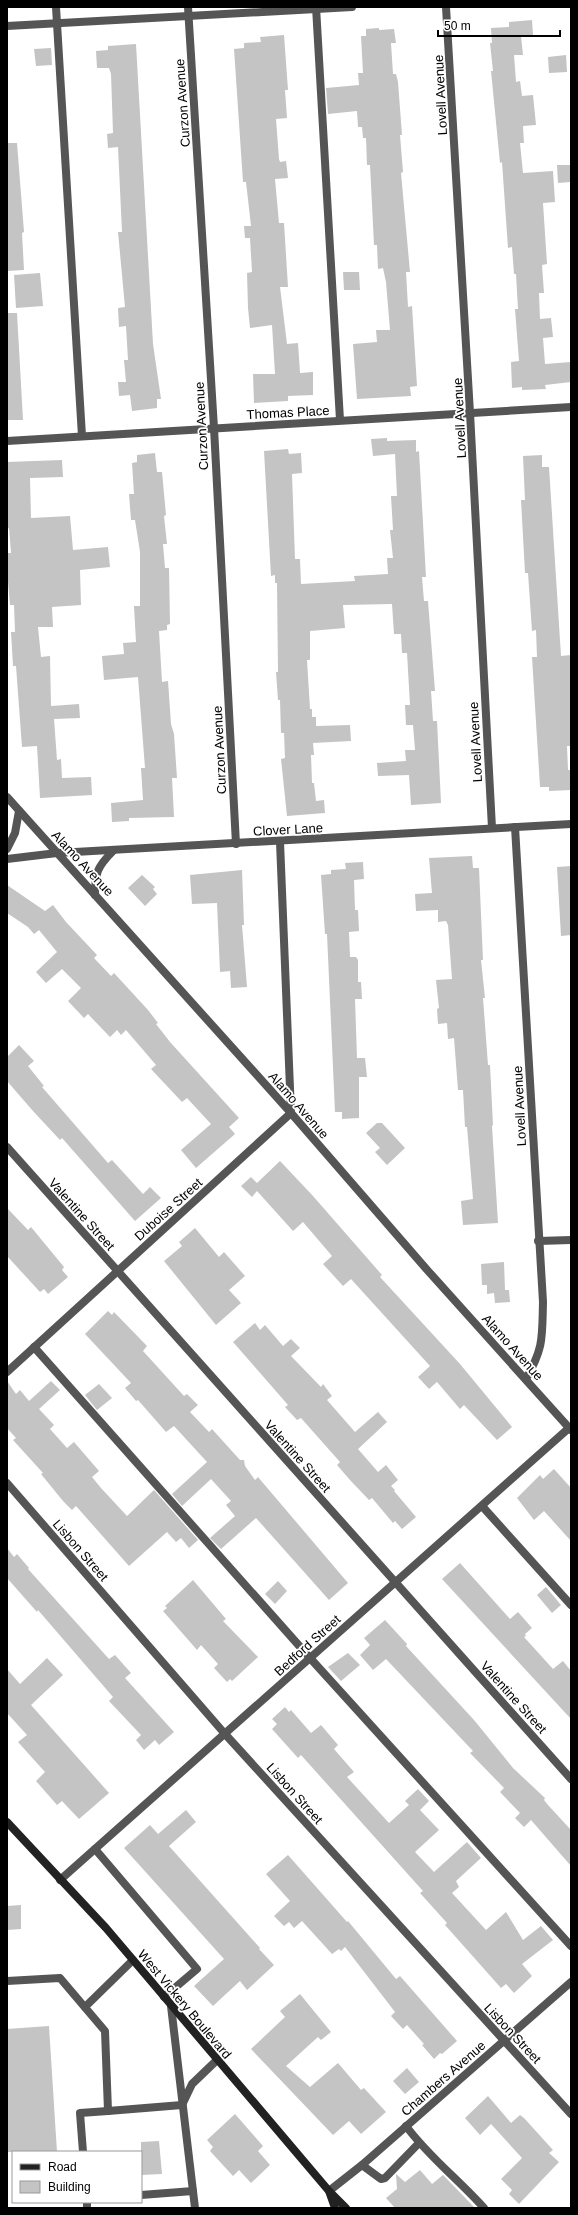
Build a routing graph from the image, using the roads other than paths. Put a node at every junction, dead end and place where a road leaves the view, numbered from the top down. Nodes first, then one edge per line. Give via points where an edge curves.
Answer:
1 (56, 7) edge
2 (188, 7) edge
3 (352, 7) edge
4 (446, 7) edge
5 (316, 8) edge
6 (188, 17) junction
7 (57, 24) junction
8 (7, 26) edge
9 (571, 407) edge
10 (470, 413) junction
11 (340, 420) junction
12 (214, 428) junction
13 (82, 436) junction
14 (7, 441) edge
15 (7, 797) edge
16 (19, 811) junction
17 (571, 824) edge
18 (515, 827) junction
19 (492, 828) junction
20 (280, 842) junction
21 (236, 844) junction
22 (7, 849) edge
23 (113, 851) junction
24 (56, 853) junction
25 (7, 859) edge
26 (95, 895) junction
27 (291, 1113) junction
28 (7, 1147) edge
29 (571, 1240) edge
30 (538, 1241) junction
31 (117, 1272) junction
32 (34, 1347) junction
33 (7, 1372) edge
34 (526, 1379) junction
35 (570, 1429) edge
36 (7, 1483) edge
37 (482, 1506) junction
38 (395, 1583) junction
39 (571, 1605) edge
40 (310, 1658) junction
41 (225, 1734) junction
42 (571, 1779) edge
43 (9, 1827) edge
44 (95, 1849) junction
45 (60, 1880) junction
46 (571, 1946) edge
47 (133, 1960) junction
48 (7, 1981) edge
49 (571, 1982) edge
50 (164, 1997) junction
51 (171, 2006) junction
52 (85, 2007) junction
53 (504, 2041) junction
54 (217, 2060) junction
55 (182, 2105) junction
56 (108, 2111) junction
57 (571, 2114) edge
58 (406, 2126) junction
59 (419, 2143) junction
60 (83, 2151) edge
61 (362, 2165) junction
62 (329, 2190) junction
63 (192, 2191) junction
64 (142, 2195) edge
65 (194, 2208) edge
66 (335, 2208) edge
67 (346, 2208) edge
68 (484, 2208) edge

1 - 7 street
2 - 6 street, Curzon Avenue
3 - 5 street
4 - 10 street, Lovell Avenue
5 - 6 street
5 - 11 street
6 - 7 street
6 - 12 street, Curzon Avenue
7 - 8 street
7 - 13 street
9 - 10 street, Thomas Place
10 - 11 street, Thomas Place
10 - 19 street, Lovell Avenue
11 - 12 street, Thomas Place
12 - 13 street, Thomas Place
12 - 21 street, Curzon Avenue
13 - 14 street, Thomas Place
15 - 16 street, Alamo Avenue
16 - 22 street via 15,833
16 - 24 street, Alamo Avenue
17 - 18 street, Clover Lane
18 - 19 street, Clover Lane
18 - 30 street, Lovell Avenue
19 - 20 street, Clover Lane
20 - 21 street, Clover Lane
20 - 27 street
21 - 23 street, Clover Lane
23 - 24 street, Clover Lane
23 - 26 street via 101,863 95,876
24 - 25 street, Clover Lane
24 - 26 street, Alamo Avenue
26 - 27 street, Alamo Avenue
27 - 31 street, Duboise Street
27 - 34 street, Alamo Avenue
28 - 31 street, Valentine Street
29 - 30 street
30 - 34 street, Lovell Avenue via 543,1302 542,1343 538,1358
31 - 32 street, Duboise Street
31 - 38 street, Valentine Street
32 - 33 street, Duboise Street
32 - 40 street
34 - 35 street, Alamo Avenue
35 - 37 street, Bedford Street
36 - 41 street, Lisbon Street
37 - 38 street, Bedford Street
37 - 39 street
38 - 40 street, Bedford Street
38 - 42 street, Valentine Street
40 - 41 street, Bedford Street
40 - 46 street
41 - 44 street, Bedford Street
41 - 53 street, Lisbon Street
43 - 45 main road, West Vickery Boulevard
44 - 45 street, Bedford Street
44 - 50 street via 197,1969
45 - 47 main road, West Vickery Boulevard
47 - 50 main road, West Vickery Boulevard
47 - 52 street
48 - 52 street via 60,1978
49 - 53 street, Chambers Avenue
50 - 51 main road, West Vickery Boulevard
51 - 54 main road, West Vickery Boulevard
51 - 55 street
52 - 56 street via 105,2031
53 - 57 street, Lisbon Street
53 - 58 street, Chambers Avenue
54 - 55 street via 192,2084
54 - 62 main road, West Vickery Boulevard
55 - 56 street
55 - 63 street
56 - 60 street via 80,2113
58 - 59 street
58 - 61 street, Chambers Avenue
59 - 61 street via 385,2178 381,2179
59 - 68 street
61 - 62 street, Chambers Avenue
62 - 66 main road, West Vickery Boulevard
62 - 67 main road
63 - 64 street
63 - 65 street

